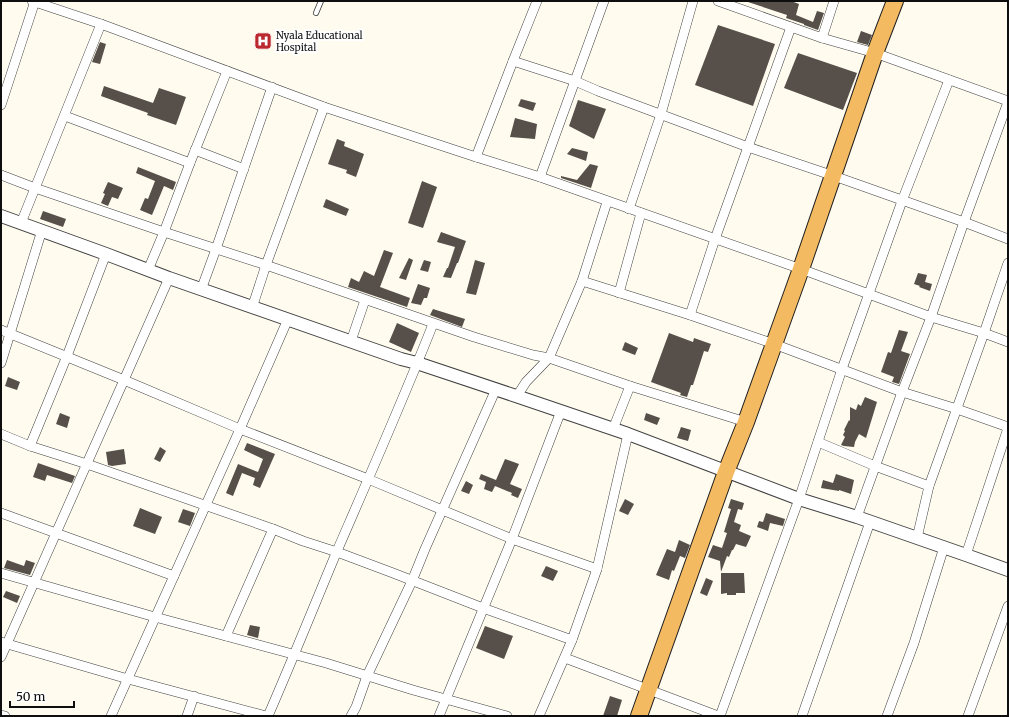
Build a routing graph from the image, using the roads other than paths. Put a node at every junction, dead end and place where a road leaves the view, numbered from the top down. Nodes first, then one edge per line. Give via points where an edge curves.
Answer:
1 (34, 1) edge
2 (321, 1) edge
3 (537, 1) edge
4 (604, 1) edge
5 (693, 1) edge
6 (718, 1) edge
7 (834, 1) edge
8 (894, 1) edge
9 (316, 13) dead end
10 (101, 24) junction
11 (791, 27) junction
12 (822, 38) junction
13 (875, 53) junction
14 (513, 61) junction
15 (227, 71) junction
16 (950, 80) junction
17 (575, 81) junction
18 (272, 87) junction
19 (1008, 102) edge
20 (1, 105) edge
21 (324, 107) junction
22 (661, 114) junction
23 (65, 116) junction
24 (748, 147) junction
25 (195, 150) junction
26 (476, 157) junction
27 (190, 163) junction
28 (244, 168) junction
29 (1, 175) edge
30 (834, 176) junction
31 (540, 178) junction
32 (35, 188) junction
33 (902, 201) junction
34 (607, 202) junction
35 (629, 209) junction
36 (641, 213) junction
37 (1, 216) edge
38 (964, 222) junction
39 (21, 223) junction
40 (42, 230) junction
41 (164, 232) junction
42 (715, 239) junction
43 (1008, 239) edge
44 (216, 249) junction
45 (106, 254) junction
46 (1008, 263) edge
47 (266, 265) junction
48 (801, 269) junction
49 (148, 270) junction
50 (169, 278) junction
51 (582, 281) junction
52 (200, 290) junction
53 (619, 293) junction
54 (868, 294) junction
55 (365, 300) junction
56 (252, 308) junction
57 (690, 316) junction
58 (931, 318) junction
59 (288, 320) junction
60 (433, 324) junction
61 (1, 330) edge
62 (984, 333) junction
63 (10, 334) junction
64 (351, 341) junction
65 (1008, 342) edge
66 (774, 344) junction
67 (67, 356) junction
68 (549, 358) junction
69 (1, 363) edge
70 (417, 363) junction
71 (842, 369) junction
72 (124, 380) junction
73 (630, 386) junction
74 (496, 390) junction
75 (902, 392) junction
76 (517, 396) junction
77 (958, 409) junction
78 (561, 411) junction
79 (746, 422) junction
80 (1008, 428) edge
81 (613, 429) junction
82 (240, 430) junction
83 (1, 434) edge
84 (628, 434) junction
85 (818, 442) junction
86 (30, 446) junction
87 (87, 464) junction
88 (875, 466) junction
89 (726, 472) junction
90 (368, 479) junction
91 (929, 486) junction
92 (799, 499) junction
93 (206, 506) junction
94 (442, 509) junction
95 (1, 512) edge
96 (857, 517) junction
97 (870, 522) junction
98 (273, 529) junction
99 (57, 533) junction
100 (512, 538) junction
101 (917, 538) junction
102 (944, 547) junction
103 (337, 552) junction
104 (966, 555) junction
105 (597, 569) junction
106 (1008, 570) edge
107 (1, 573) edge
108 (174, 576) junction
109 (412, 581) junction
110 (35, 582) junction
111 (1008, 606) edge
112 (483, 608) junction
113 (155, 617) junction
114 (226, 636) junction
115 (572, 640) junction
116 (4, 642) edge
117 (294, 655) junction
118 (1, 657) edge
119 (565, 658) junction
120 (367, 676) junction
121 (128, 679) junction
122 (648, 689) junction
123 (194, 696) junction
124 (446, 699) junction
125 (1, 715) edge
126 (5, 716) edge
127 (111, 716) edge
128 (187, 716) edge
129 (267, 716) edge
130 (351, 716) edge
131 (439, 716) edge
132 (507, 716) edge
133 (539, 716) edge
134 (639, 716) edge
135 (719, 716) edge
136 (802, 716) edge
137 (887, 716) edge
138 (968, 716) edge

1 - 10 street
1 - 20 street
2 - 9 lane
3 - 14 street
4 - 17 street
5 - 22 street
6 - 11 street
7 - 12 street
8 - 13 highway
10 - 15 street
10 - 23 street
11 - 12 street
11 - 24 street
12 - 13 street
13 - 16 street
13 - 30 highway
14 - 17 street
14 - 26 street
15 - 18 street
15 - 25 street
16 - 19 street
16 - 33 street
17 - 22 street
17 - 31 street
18 - 21 street
18 - 28 street
19 - 38 street
21 - 26 street
21 - 47 street
22 - 24 street
22 - 35 street
23 - 27 street
23 - 32 street
24 - 30 street
24 - 42 street
25 - 27 street
25 - 28 street
26 - 31 street
27 - 41 street
28 - 44 street
29 - 32 street
30 - 33 street
30 - 48 highway
31 - 34 street
32 - 39 street
32 - 41 street
33 - 38 street
33 - 54 street
34 - 35 street
34 - 51 street
35 - 36 street
36 - 42 street
36 - 53 street
37 - 39 street
38 - 43 street
38 - 58 street
39 - 40 street
40 - 45 street
40 - 63 street
41 - 44 street
41 - 49 street
42 - 48 street
42 - 57 street
44 - 47 street
44 - 52 street
45 - 49 street
45 - 67 street
46 - 62 street
47 - 55 street
47 - 56 street
48 - 54 street
48 - 66 highway
49 - 50 street
50 - 52 street
50 - 72 street
51 - 53 street
51 - 68 street
52 - 56 street
53 - 57 street
54 - 58 street
54 - 71 street
55 - 60 street
55 - 64 street
56 - 59 street
57 - 66 street
58 - 62 street
58 - 75 street
59 - 64 street
59 - 82 street
60 - 68 street
60 - 70 street
61 - 63 street
62 - 65 street
62 - 77 street
63 - 67 street
63 - 69 street
64 - 70 street
66 - 71 street
66 - 79 highway
67 - 72 street
67 - 86 street
68 - 73 street
68 - 76 street via 526,382
70 - 74 street
70 - 90 street
71 - 75 street
71 - 85 street
72 - 82 street
72 - 87 street
73 - 79 street
73 - 81 street
74 - 76 street
74 - 94 street
75 - 77 street
75 - 88 street
76 - 78 street
77 - 80 street
77 - 91 street
78 - 81 street
78 - 100 street
79 - 89 highway
80 - 104 street
81 - 84 street
82 - 90 street
82 - 93 street
83 - 86 street
84 - 89 street
84 - 105 street
85 - 88 street
85 - 92 street
86 - 87 street
87 - 93 street
87 - 99 street
88 - 91 street
88 - 96 street
89 - 92 street
89 - 122 highway
90 - 94 street
90 - 103 street
91 - 101 street
92 - 96 street
92 - 135 street
93 - 98 street
93 - 108 street
94 - 100 street
94 - 109 street
95 - 99 street
96 - 97 street
97 - 101 street
97 - 136 street
98 - 103 street
98 - 114 street
99 - 108 street
99 - 110 street
100 - 105 street
100 - 112 street
101 - 102 street
102 - 104 street
102 - 137 street via 914,643
103 - 109 street
103 - 117 street
104 - 106 street
105 - 115 street
107 - 110 street
108 - 113 street
109 - 112 street
109 - 120 street
110 - 113 street
110 - 116 street
111 - 138 street
112 - 115 street
112 - 124 street
113 - 114 street
113 - 121 street
114 - 117 street
115 - 119 street
116 - 118 street
116 - 121 street
117 - 120 street
117 - 129 street
119 - 122 street
119 - 133 street
120 - 124 street
120 - 130 street
121 - 123 street
121 - 127 street
122 - 134 highway
122 - 135 street
123 - 128 street
123 - 129 street
124 - 131 street
124 - 132 street
125 - 126 street

